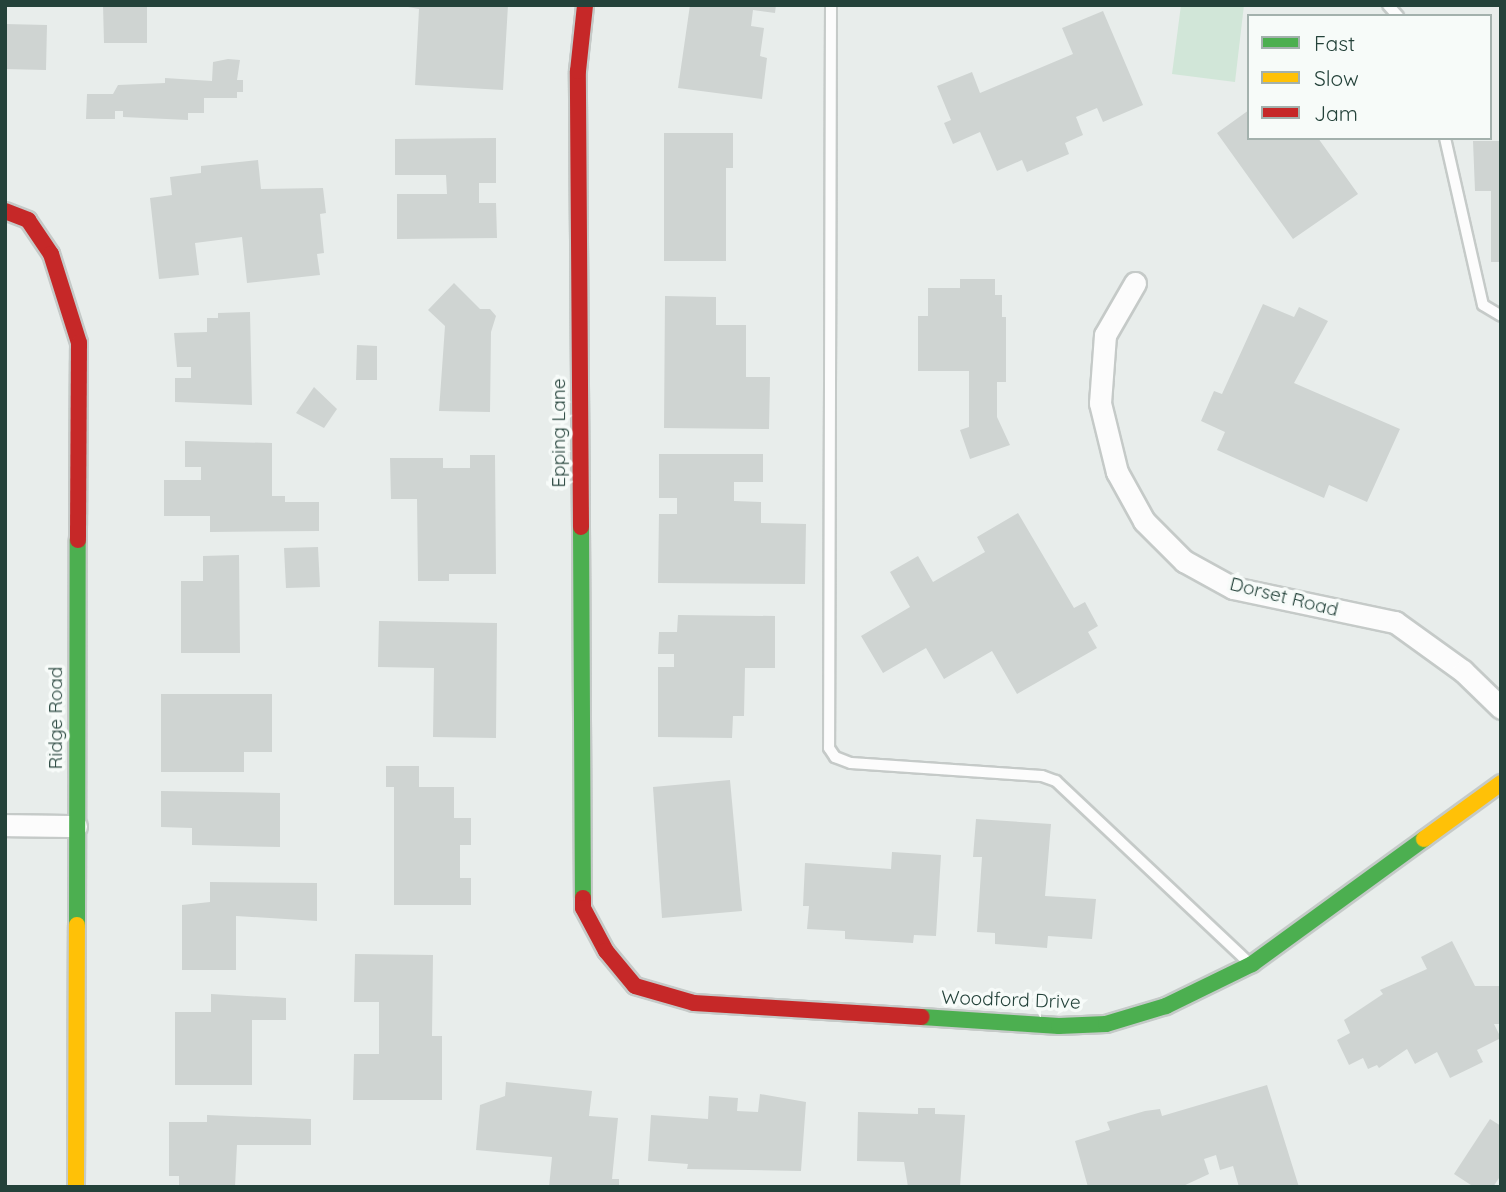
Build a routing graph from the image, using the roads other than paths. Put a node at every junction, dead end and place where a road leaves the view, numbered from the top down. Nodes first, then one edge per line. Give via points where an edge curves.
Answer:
1 (585, 5) edge
2 (831, 5) edge
3 (1445, 140) edge
4 (5, 211) edge
5 (1135, 283) dead end
6 (1501, 316) edge
7 (1501, 708) edge
8 (1501, 783) edge
9 (5, 825) edge
10 (76, 827) junction
11 (582, 861) joint
12 (1251, 965) junction
13 (76, 1187) edge

1 - 11 street, Epping Lane via 578,71
2 - 12 lane via 829,748 835,757 851,763 1042,776 1056,781
3 - 6 lane via 1483,305
4 - 10 street, Ridge Road via 28,220 51,254 79,343
5 - 7 street, Dorset Road via 1105,335 1100,403 1117,472 1144,521 1184,561 1233,588 1395,622 1463,671
8 - 12 street, Woodford Drive
9 - 10 street
10 - 13 street, Ridge Road
11 - 12 street, Woodford Drive via 583,908 606,951 635,986 694,1003 1059,1026 1106,1024 1166,1006

